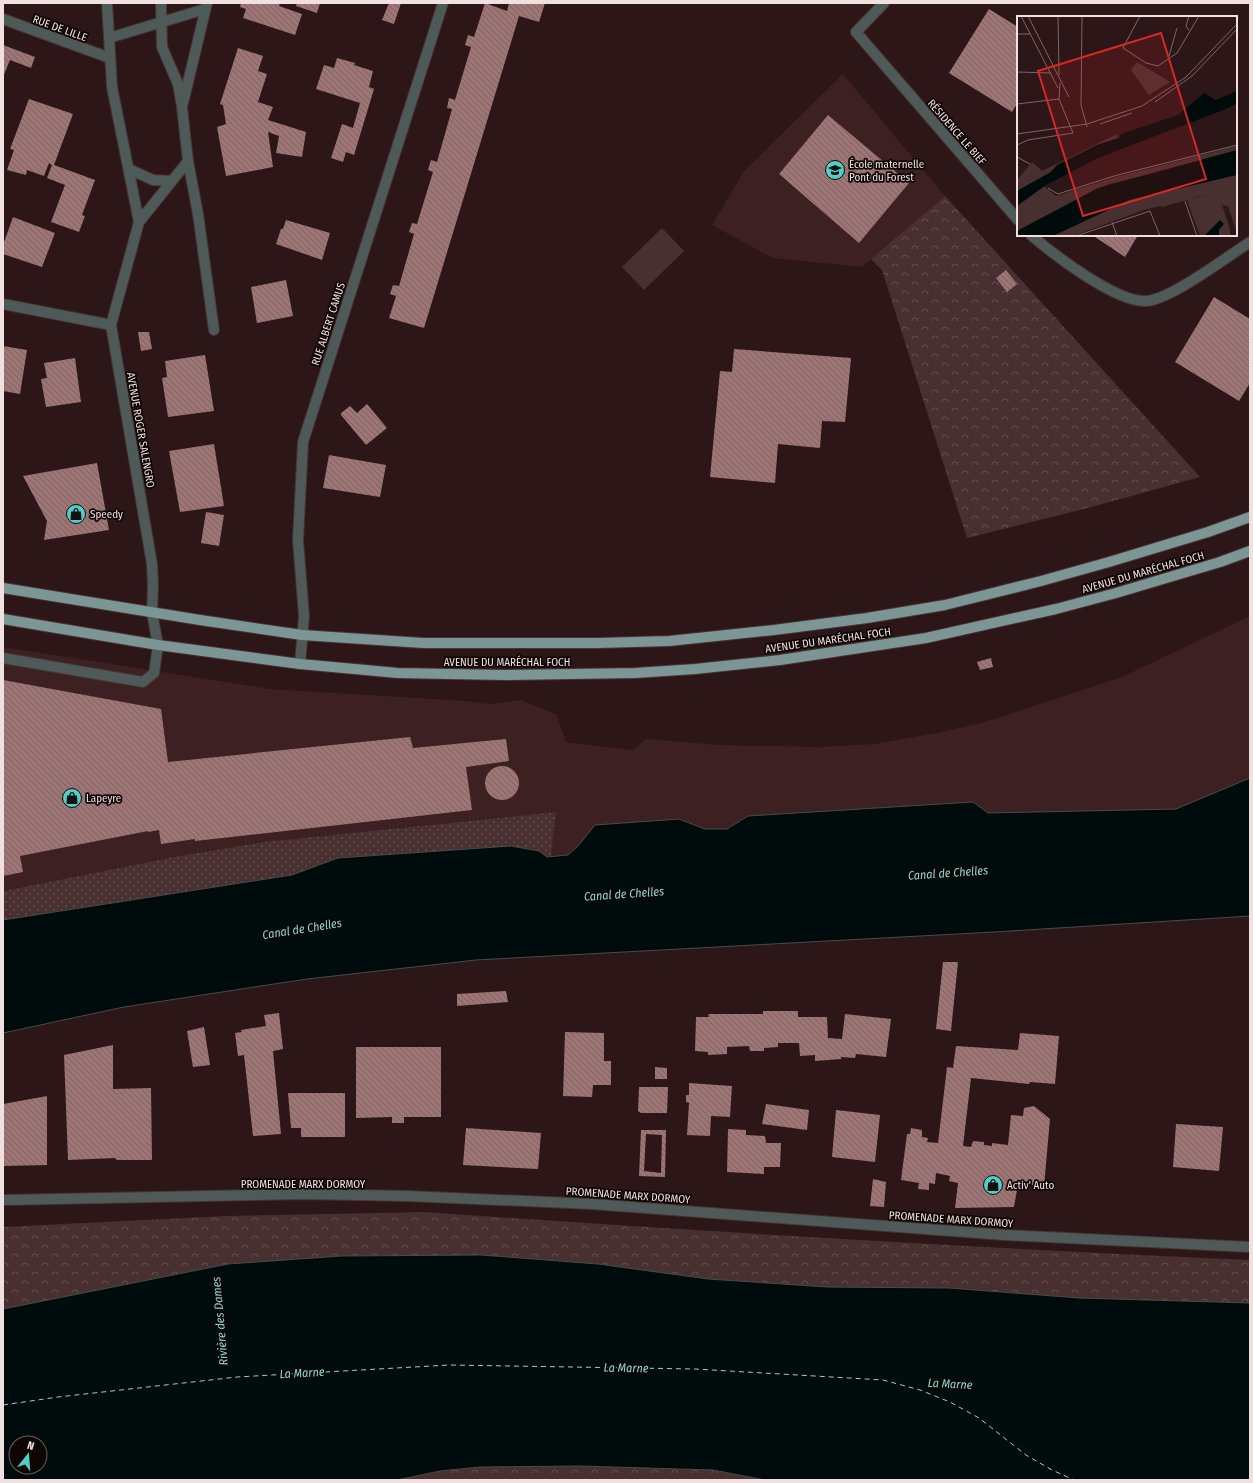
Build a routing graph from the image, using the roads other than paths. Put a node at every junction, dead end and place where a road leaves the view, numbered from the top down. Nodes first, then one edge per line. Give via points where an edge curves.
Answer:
1 (107, 3) edge
2 (161, 3) edge
3 (443, 3) edge
4 (884, 3) edge
5 (206, 6) edge
6 (3, 19) edge
7 (161, 22) junction
8 (110, 38) junction
9 (110, 58) junction
10 (182, 107) junction
11 (188, 161) junction
12 (129, 169) junction
13 (172, 181) junction
14 (1017, 219) edge
15 (139, 222) junction
16 (1032, 236) edge
17 (1250, 242) edge
18 (3, 304) edge
19 (111, 325) junction
20 (214, 330) dead end
21 (1250, 517) edge
22 (1250, 551) edge
23 (3, 588) edge
24 (152, 613) junction
25 (3, 619) edge
26 (302, 635) junction
27 (158, 645) junction
28 (3, 658) edge
29 (300, 664) junction
30 (3, 1200) edge
31 (1250, 1247) edge

1 - 8 street, AVENUE ROGER SALENGRO
2 - 7 street
3 - 26 street, RUE ALBERT CAMUS via 302,442 298,540 304,616
4 - 14 street, RÉSIDENCE LE BIEF via 856,32
5 - 7 street
5 - 10 street
6 - 9 street, RUE DE LILLE
7 - 8 street
7 - 10 street via 162,47 178,84
8 - 9 street, AVENUE ROGER SALENGRO
9 - 12 street, AVENUE ROGER SALENGRO via 112,87
10 - 11 street
11 - 13 street, AVENUE ROGER SALENGRO
11 - 20 street
12 - 13 street via 153,180
12 - 15 street, AVENUE ROGER SALENGRO
13 - 15 street, AVENUE ROGER SALENGRO
15 - 19 street, AVENUE ROGER SALENGRO
16 - 17 street via 1050,251 1115,294 1146,302 1172,293
18 - 19 street
19 - 24 street, AVENUE ROGER SALENGRO via 152,564
21 - 26 main road, AVENUE DU MARÉCHAL FOCH via 1208,532 1041,581 945,605 774,630 598,644 423,643
22 - 29 main road, AVENUE DU MARÉCHAL FOCH via 1056,609 926,638 780,660 695,669 578,675 398,672
23 - 24 main road, AVENUE DU MARÉCHAL FOCH
24 - 26 main road, AVENUE DU MARÉCHAL FOCH
24 - 27 street, AVENUE ROGER SALENGRO
25 - 27 main road, AVENUE DU MARÉCHAL FOCH
26 - 29 street, RUE ALBERT CAMUS
27 - 28 street, AVENUE ROGER SALENGRO via 154,673 143,682
27 - 29 main road, AVENUE DU MARÉCHAL FOCH
30 - 31 street, PROMENADE MARX DORMOY via 304,1194 407,1196 592,1204 1005,1235

